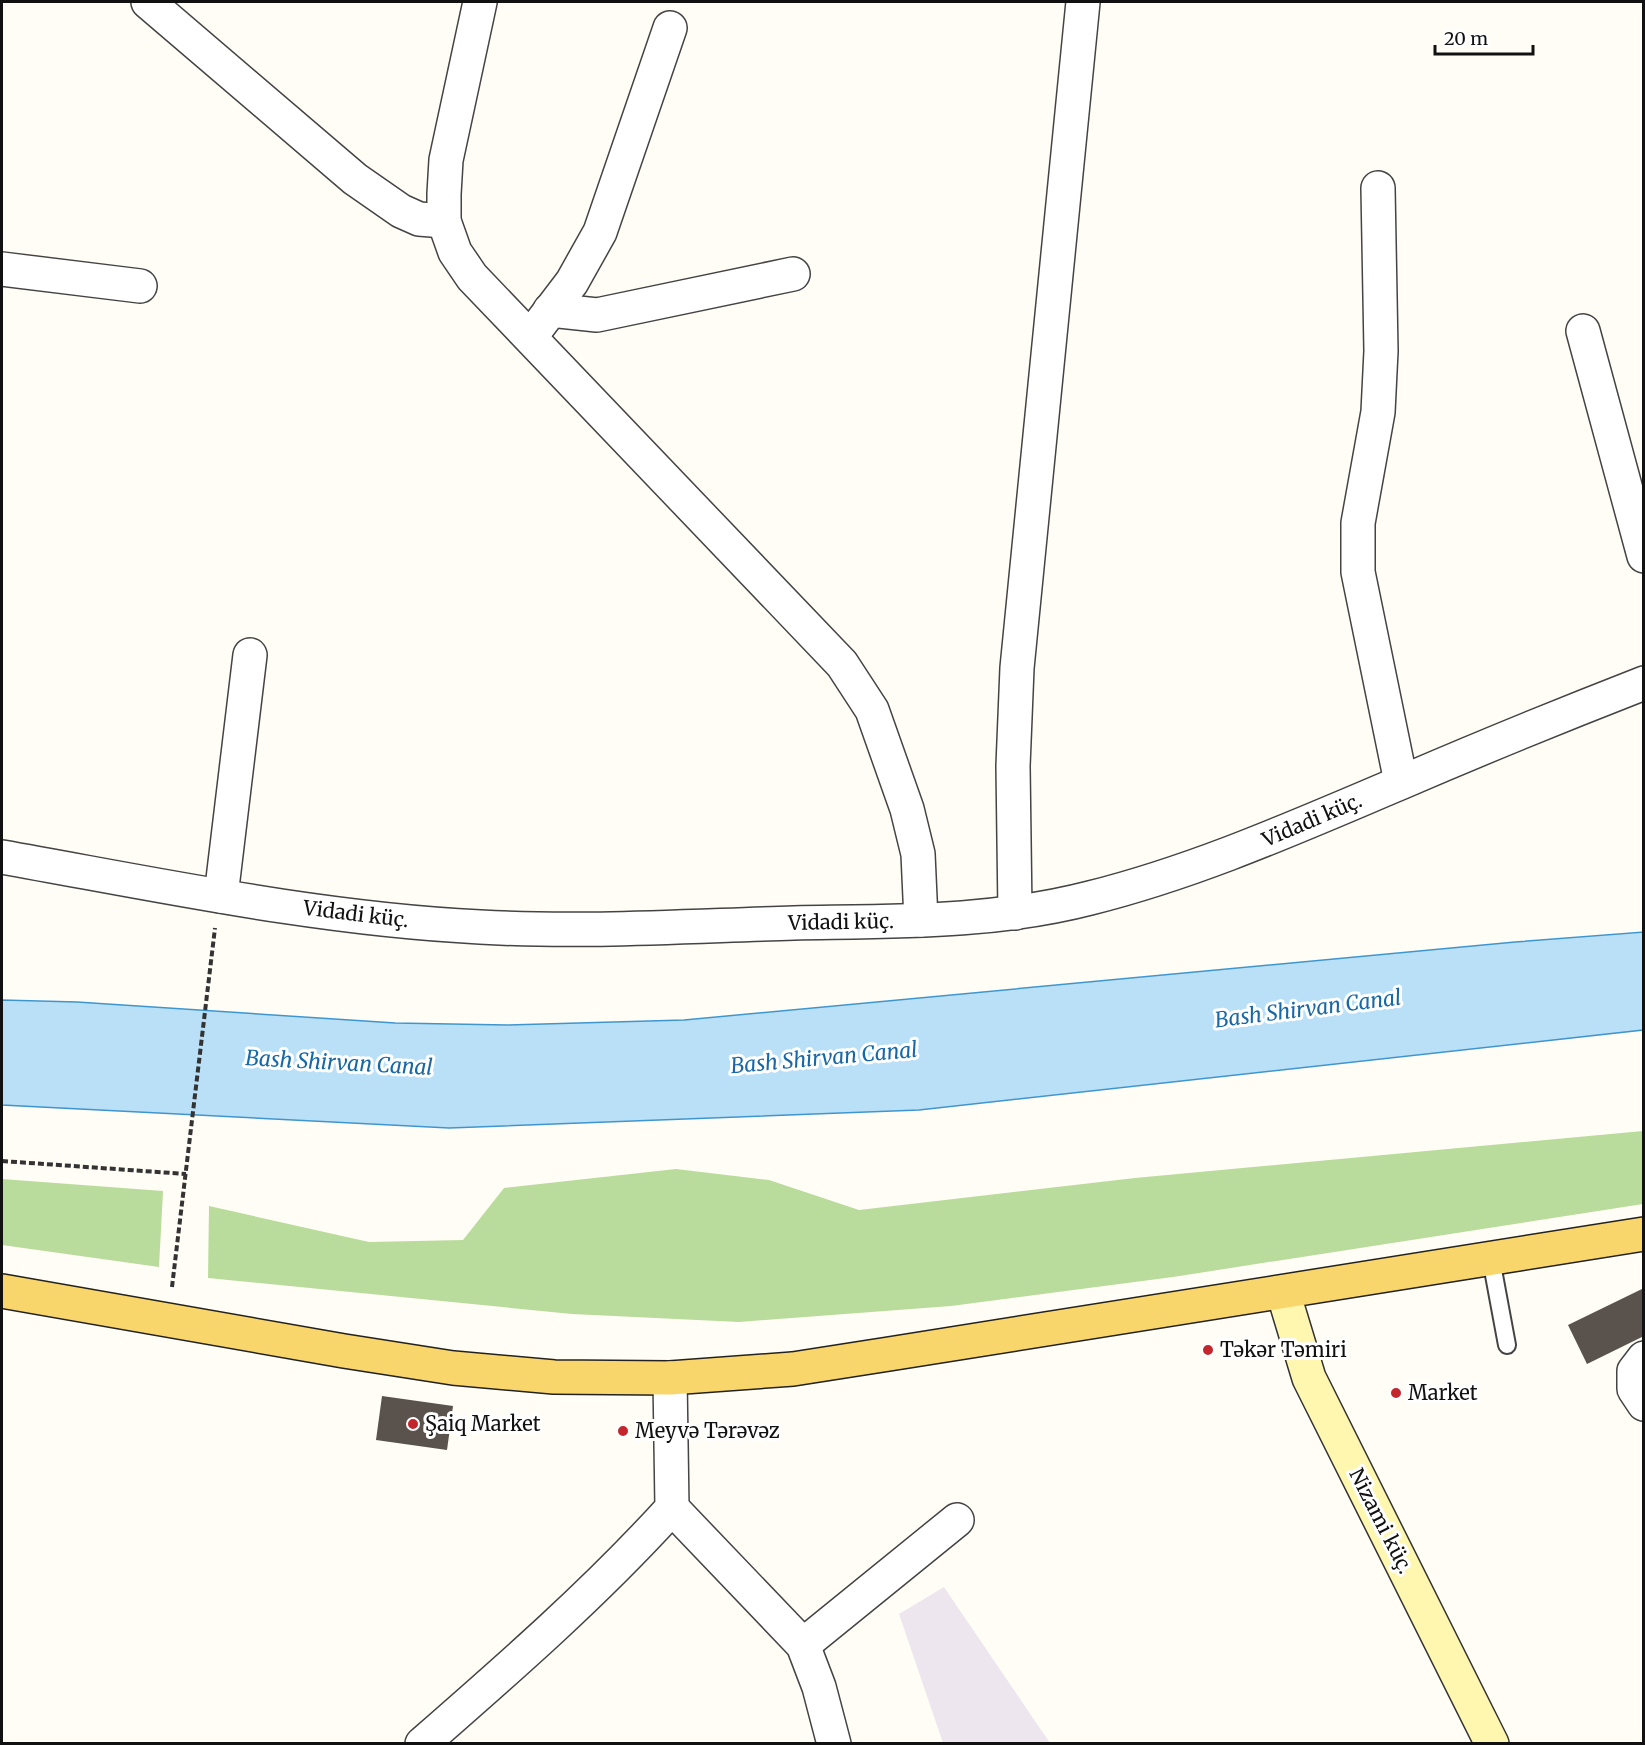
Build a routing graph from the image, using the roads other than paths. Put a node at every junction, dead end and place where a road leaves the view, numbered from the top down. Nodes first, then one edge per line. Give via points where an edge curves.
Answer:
1 (148, 2) edge
2 (480, 2) edge
3 (1083, 2) edge
4 (670, 28) dead end
5 (1378, 189) dead end
6 (444, 220) junction
7 (2, 269) edge
8 (793, 274) dead end
9 (140, 286) dead end
10 (550, 310) junction
11 (1583, 331) dead end
12 (531, 336) junction
13 (1644, 556) edge
14 (250, 655) dead end
15 (1644, 683) edge
16 (1401, 782) junction
17 (2, 858) edge
18 (221, 896) junction
19 (1015, 913) junction
20 (921, 920) junction
21 (1644, 1234) edge
22 (1491, 1259) junction
23 (2, 1290) edge
24 (1283, 1293) junction
25 (1507, 1345) dead end
26 (1644, 1358) edge
27 (670, 1378) junction
28 (1644, 1404) edge
29 (672, 1508) junction
30 (957, 1520) dead end
31 (803, 1645) junction
32 (422, 1743) edge
33 (834, 1743) edge
34 (1492, 1743) edge

1 - 6 street via 355,179 400,211 419,219
2 - 6 street via 446,160
3 - 19 street via 1017,668 1013,766
4 - 10 street via 600,232 572,282
5 - 16 street via 1381,361 1378,412 1358,523 1358,572
6 - 12 street via 455,252 472,277
7 - 9 street
8 - 10 street via 597,315
10 - 12 street
11 - 13 street
12 - 20 street via 842,664 872,710 907,809 918,854
14 - 18 street
15 - 16 street, Vidadi küç.
16 - 19 street, Vidadi küç. via 1258,844 1173,874 1086,899
17 - 18 street, Vidadi küç.
18 - 20 street, Vidadi küç. via 480,927
19 - 20 street, Vidadi küç.
21 - 22 main road
22 - 24 main road
22 - 25 lane
23 - 27 main road via 453,1368 554,1377
24 - 27 main road via 793,1369
24 - 34 main road, Nizami küç. via 1309,1378
26 - 28 street via 1634,1371 1634,1389
27 - 29 street
29 - 31 street
29 - 32 street via 627,1559
30 - 31 street
31 - 33 street

